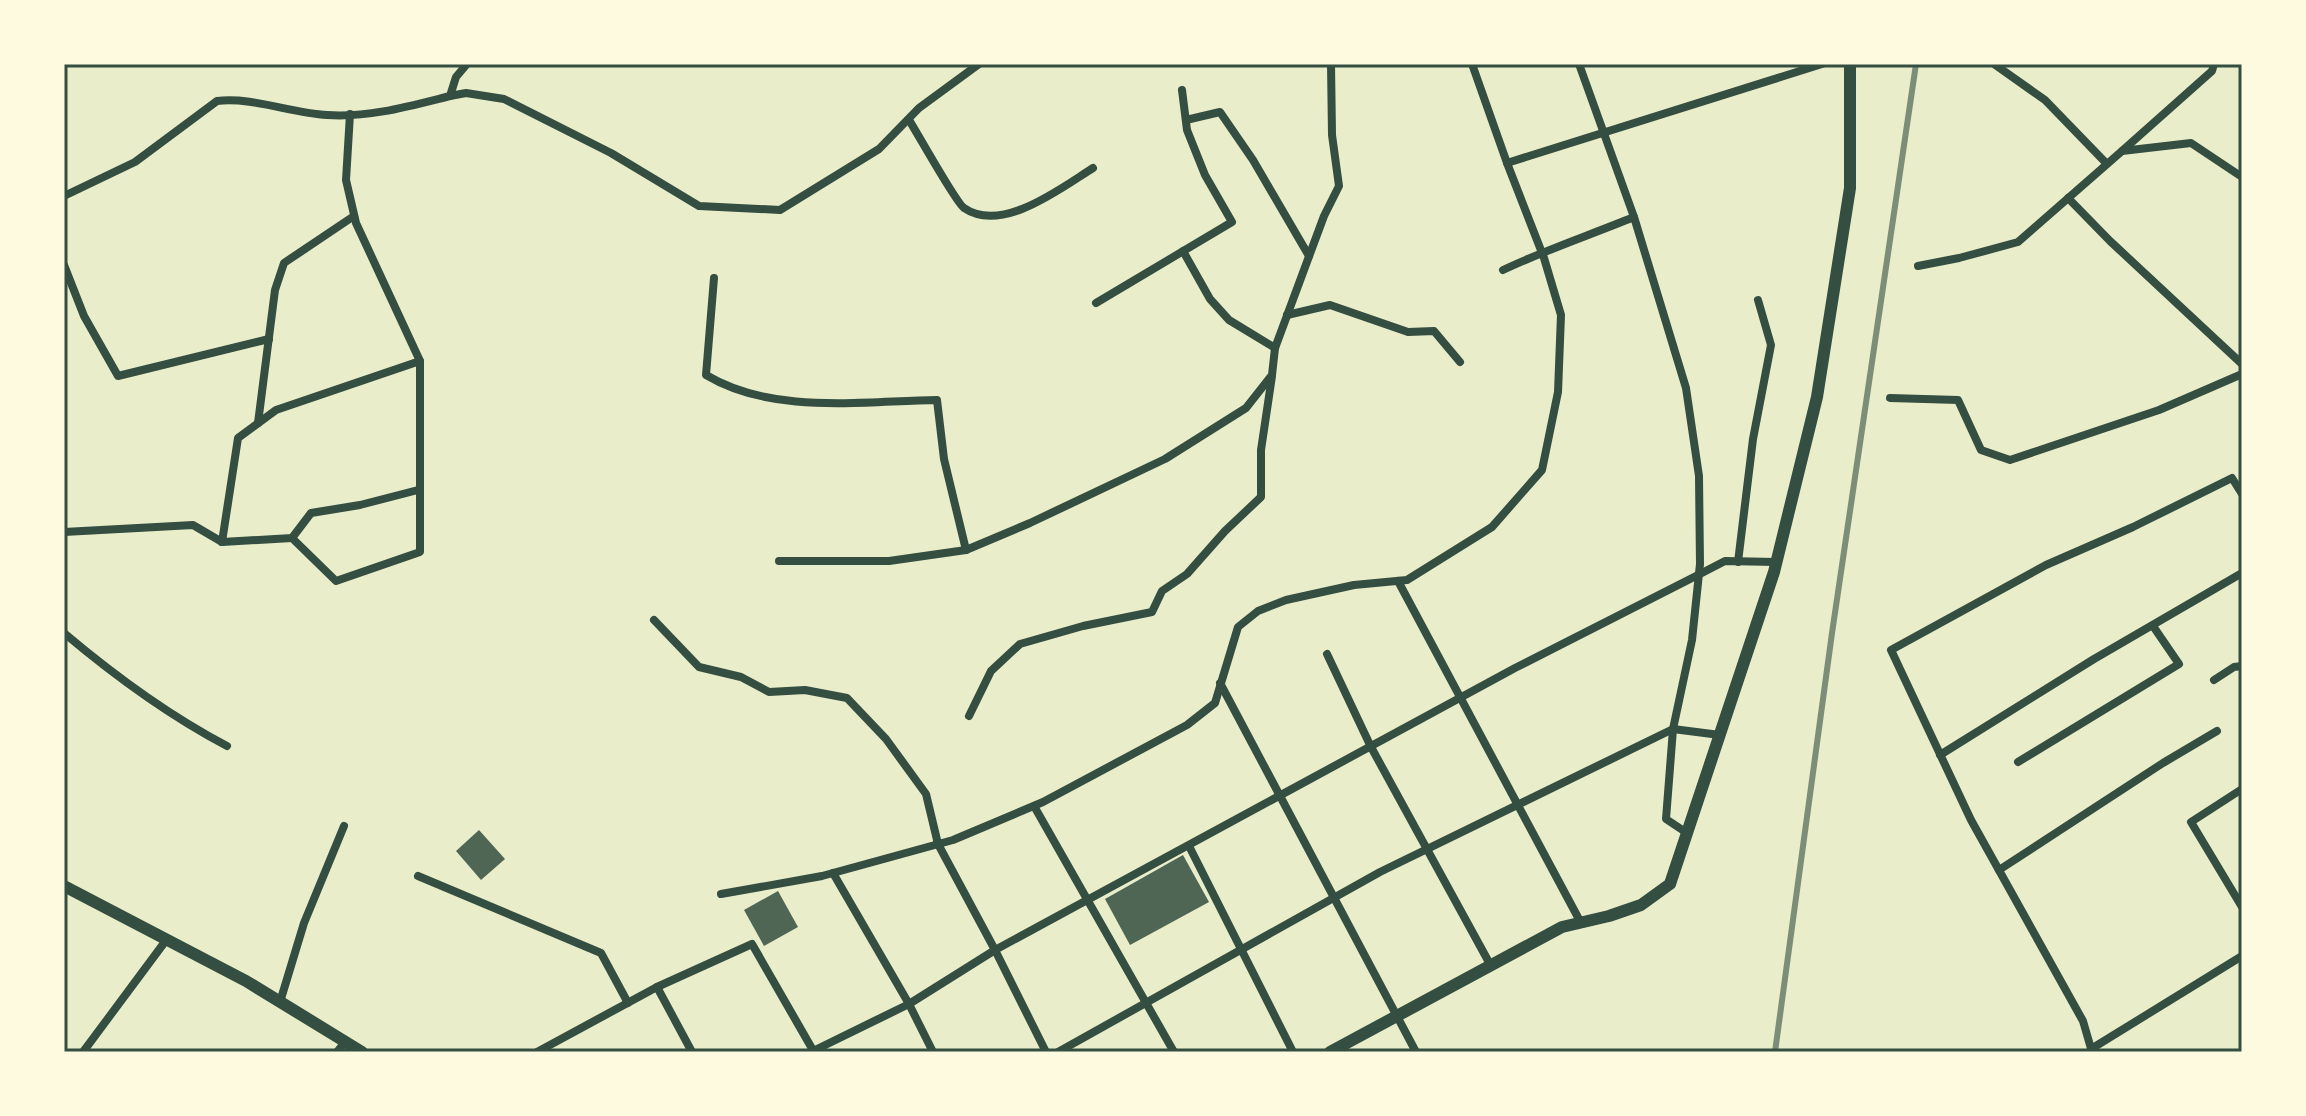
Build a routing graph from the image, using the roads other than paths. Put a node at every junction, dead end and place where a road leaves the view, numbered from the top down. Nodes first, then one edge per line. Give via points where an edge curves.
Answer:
1 (467, 64) edge
2 (979, 64) edge
3 (1331, 64) edge
4 (1579, 64) edge
5 (1822, 64) edge
6 (1850, 64) edge
7 (1994, 64) edge
8 (2214, 64) edge
9 (1475, 65) edge
10 (1182, 90) dead end
11 (450, 96) junction
12 (350, 114) junction
13 (909, 120) junction
14 (1186, 120) junction
15 (1603, 131) junction
16 (2122, 151) junction
17 (1507, 163) junction
18 (2107, 164) junction
19 (2238, 167) edge
20 (1093, 168) dead end
21 (2242, 177) edge
22 (64, 196) edge
23 (2068, 198) junction
24 (354, 216) junction
25 (1634, 217) junction
26 (1183, 251) junction
27 (1542, 251) junction
28 (1309, 256) junction
29 (64, 265) edge
30 (1918, 266) dead end
31 (1503, 270) dead end
32 (714, 278) dead end
33 (1758, 300) dead end
34 (1096, 303) dead end
35 (1287, 315) junction
36 (269, 339) junction
37 (1275, 348) junction
38 (420, 361) junction
39 (1460, 362) dead end
40 (2242, 364) edge
41 (2242, 374) edge
42 (1272, 375) junction
43 (1890, 398) dead end
44 (258, 423) junction
45 (418, 490) junction
46 (2242, 494) edge
47 (64, 532) edge
48 (292, 538) junction
49 (222, 542) junction
50 (966, 550) junction
51 (779, 561) dead end
52 (1738, 562) junction
53 (1776, 562) junction
54 (2242, 573) edge
55 (1698, 575) junction
56 (1398, 581) junction
57 (654, 620) dead end
58 (2153, 626) junction
59 (64, 633) edge
60 (1327, 654) dead end
61 (2242, 666) edge
62 (2214, 680) dead end
63 (1219, 682) junction
64 (1460, 698) junction
65 (969, 716) dead end
66 (1673, 729) junction
67 (2217, 731) dead end
68 (1720, 735) junction
69 (227, 746) dead end
70 (1371, 747) junction
71 (1940, 755) junction
72 (2018, 762) dead end
73 (2242, 789) edge
74 (1280, 796) junction
75 (1518, 805) junction
76 (1034, 806) junction
77 (344, 826) dead end
78 (1687, 833) junction
79 (938, 844) junction
80 (1189, 846) junction
81 (1426, 850) junction
82 (1999, 870) junction
83 (833, 873) junction
84 (418, 876) dead end
85 (64, 886) edge
86 (721, 894) dead end
87 (1334, 899) junction
88 (1086, 901) junction
89 (2242, 907) edge
90 (1581, 923) junction
91 (167, 939) junction
92 (1243, 949) junction
93 (995, 950) junction
94 (2242, 956) edge
95 (1491, 966) junction
96 (657, 987) junction
97 (280, 1002) junction
98 (628, 1003) junction
99 (909, 1004) junction
100 (1145, 1004) junction
101 (1396, 1017) junction
102 (341, 1047) edge
103 (2091, 1050) edge
104 (83, 1052) edge
105 (362, 1052) edge
106 (537, 1052) edge
107 (692, 1052) edge
108 (813, 1052) edge
109 (933, 1052) edge
110 (1046, 1052) edge
111 (1058, 1052) edge
112 (1174, 1052) edge
113 (1293, 1052) edge
114 (1330, 1052) edge
115 (1416, 1052) edge

1 - 11 street
2 - 13 street
3 - 28 street via 1339,186
4 - 15 street
5 - 15 street
6 - 53 main road via 1847,203 1817,397
7 - 18 street via 2045,100
8 - 16 street
9 - 17 street
10 - 14 street
11 - 12 street
11 - 13 street via 504,99 699,206 743,210 780,210 879,149
12 - 22 street via 217,101 135,162
12 - 24 street via 346,180
13 - 20 street via 963,208 985,216 1008,214 1044,199
14 - 26 street via 1205,175 1232,222
14 - 28 street via 1220,112
15 - 17 street
15 - 25 street
16 - 18 street
16 - 19 street via 2191,143
17 - 27 street
18 - 23 street
19 - 21 street
23 - 30 street via 2018,242
23 - 40 street
24 - 36 street via 284,263
24 - 38 street
25 - 27 street
25 - 55 street via 1686,388 1699,476
26 - 34 street
26 - 37 street via 1210,299 1229,320
27 - 31 street
27 - 56 street via 1561,315 1558,392 1542,470 1492,527
28 - 35 street
29 - 36 street via 84,316 118,376
32 - 50 street via 706,375 789,402 937,400 944,459
33 - 52 street via 1771,345
35 - 37 street
35 - 39 street via 1330,305 1408,332 1434,331
36 - 44 street
37 - 42 street
38 - 44 street via 276,410
38 - 45 street
41 - 43 street via 2159,410 2010,460 1981,450 1958,400
42 - 50 street via 1246,408 1165,459
42 - 65 street via 1261,450 1261,497 1187,574 1162,591 1152,612 1020,644 991,671
44 - 49 street via 238,438
45 - 48 street via 311,513
45 - 48 street via 420,552 336,581
46 - 71 street via 2232,478 2046,565 1891,650
47 - 49 street via 193,525
48 - 49 street
50 - 51 street via 889,561
52 - 53 street
52 - 55 street via 1725,561
53 - 68 main road
54 - 58 street
55 - 64 street
55 - 66 street via 1692,640
56 - 63 street via 1354,585 1258,611 1238,627
56 - 64 street
57 - 79 street via 699,667 741,677 769,692 805,690 847,698 886,739 926,794
58 - 71 street
58 - 72 street via 2179,664
59 - 69 street via 103,667
60 - 70 street
61 - 62 street
63 - 74 street
63 - 76 street via 1215,703 1187,725
64 - 70 street
64 - 75 street
66 - 68 street
66 - 75 street
66 - 78 street via 1666,819
67 - 82 street
68 - 78 main road
70 - 74 street
70 - 81 street
71 - 82 street
73 - 89 street via 2191,822
74 - 80 street
74 - 87 street
75 - 81 street
75 - 90 street
76 - 79 street
76 - 88 street
77 - 97 street via 304,923
78 - 90 main road via 1670,884 1641,905
79 - 83 street
79 - 93 street
80 - 88 street
80 - 92 street
81 - 87 street
81 - 95 street
82 - 103 street via 2083,1021
83 - 86 street
83 - 99 street
84 - 98 street via 601,953
85 - 91 main road
87 - 92 street
87 - 101 street
88 - 93 street
88 - 100 street
90 - 95 main road via 1562,927
91 - 97 main road
91 - 104 street
92 - 100 street
92 - 113 street
93 - 99 street
93 - 110 street
94 - 103 street
95 - 101 main road
96 - 98 street
96 - 107 street
96 - 108 street via 752,944
97 - 102 main road
98 - 106 street
99 - 108 street
99 - 109 street
100 - 111 street
100 - 112 street
101 - 114 main road
101 - 115 street
102 - 105 main road

